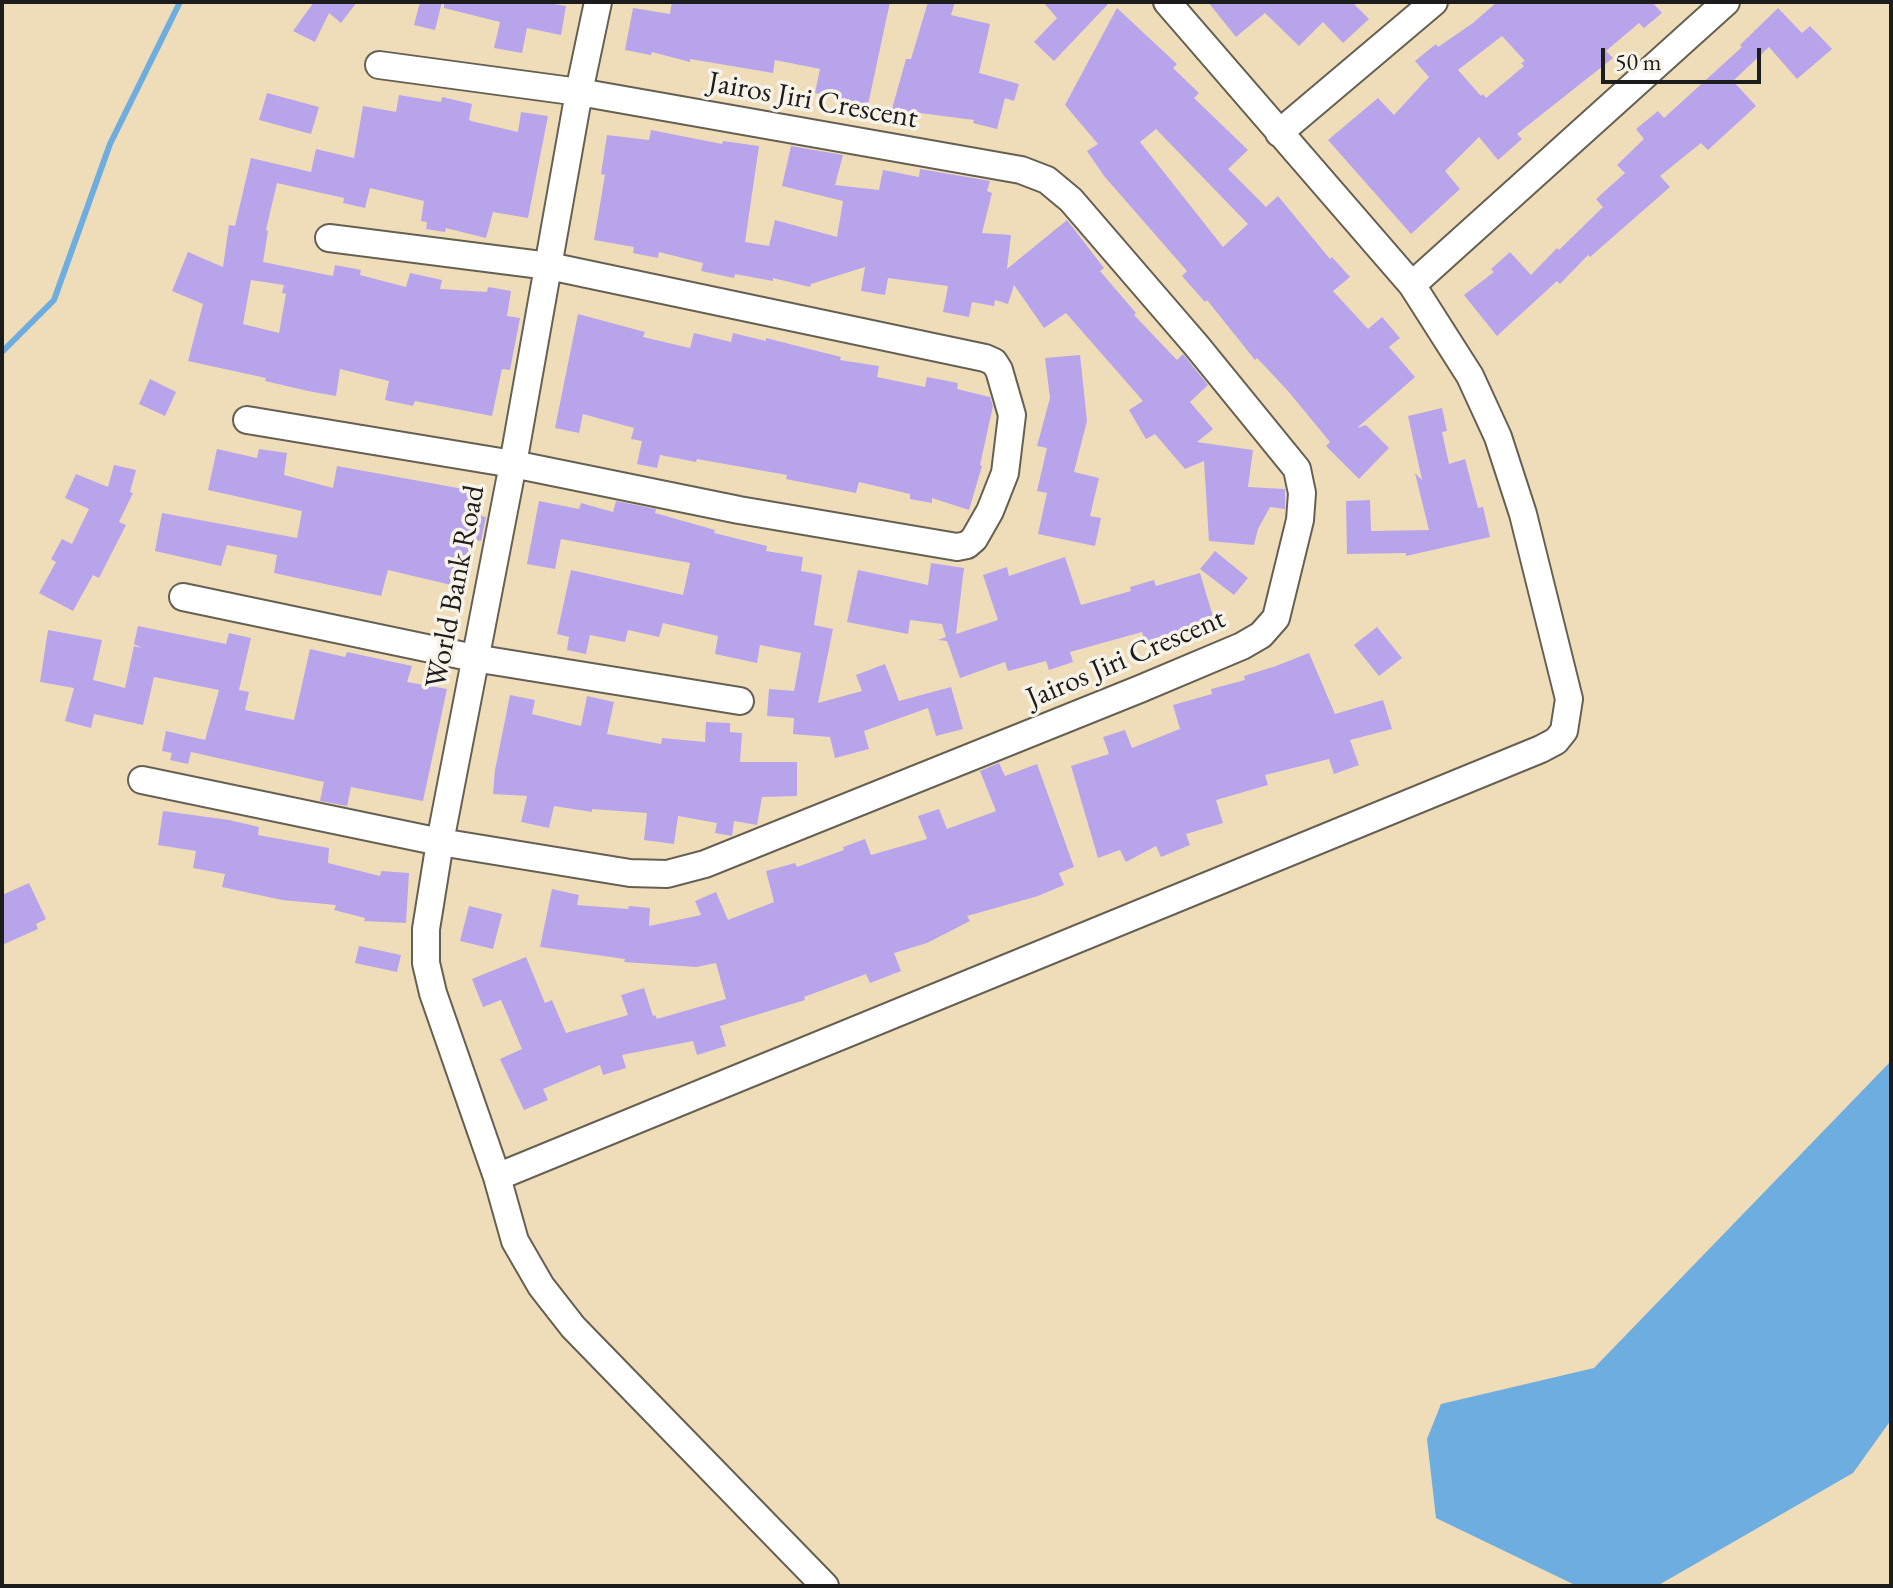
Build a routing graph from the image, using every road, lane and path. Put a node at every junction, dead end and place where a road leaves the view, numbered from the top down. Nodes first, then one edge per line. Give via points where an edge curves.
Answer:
1 (598, 2) edge
2 (1167, 2) edge
3 (1434, 2) edge
4 (1726, 2) edge
5 (379, 65) dead end
6 (579, 92) junction
7 (1279, 133) junction
8 (329, 238) dead end
9 (549, 266) junction
10 (1412, 285) junction
11 (247, 420) dead end
12 (513, 464) junction
13 (183, 597) dead end
14 (474, 658) junction
15 (740, 701) dead end
16 (142, 780) dead end
17 (440, 842) junction
18 (497, 1177) junction
19 (825, 1586) edge

1 - 6 street, World Bank Road
2 - 7 street
3 - 7 street
4 - 10 street
5 - 6 street, Jairos Jiri Crescent
6 - 9 street, World Bank Road
6 - 17 street, Jairos Jiri Crescent via 1021,170 1047,180 1071,200 1297,469 1300,520 1276,618 1261,635 705,864 667,874 630,873
7 - 10 street
8 - 9 street
9 - 12 street, World Bank Road
9 - 12 street via 994,362 1012,415 1005,473 974,539 957,547
10 - 18 street via 1470,376 1498,437 1523,514 1569,699 1564,731 1556,741
11 - 12 street
12 - 14 street, World Bank Road
13 - 14 street
14 - 15 street
14 - 17 street, World Bank Road
16 - 17 street, Jairos Jiri Crescent
17 - 18 street, World Bank Road via 426,963
18 - 19 street, World Bank Road via 515,1241 573,1327

